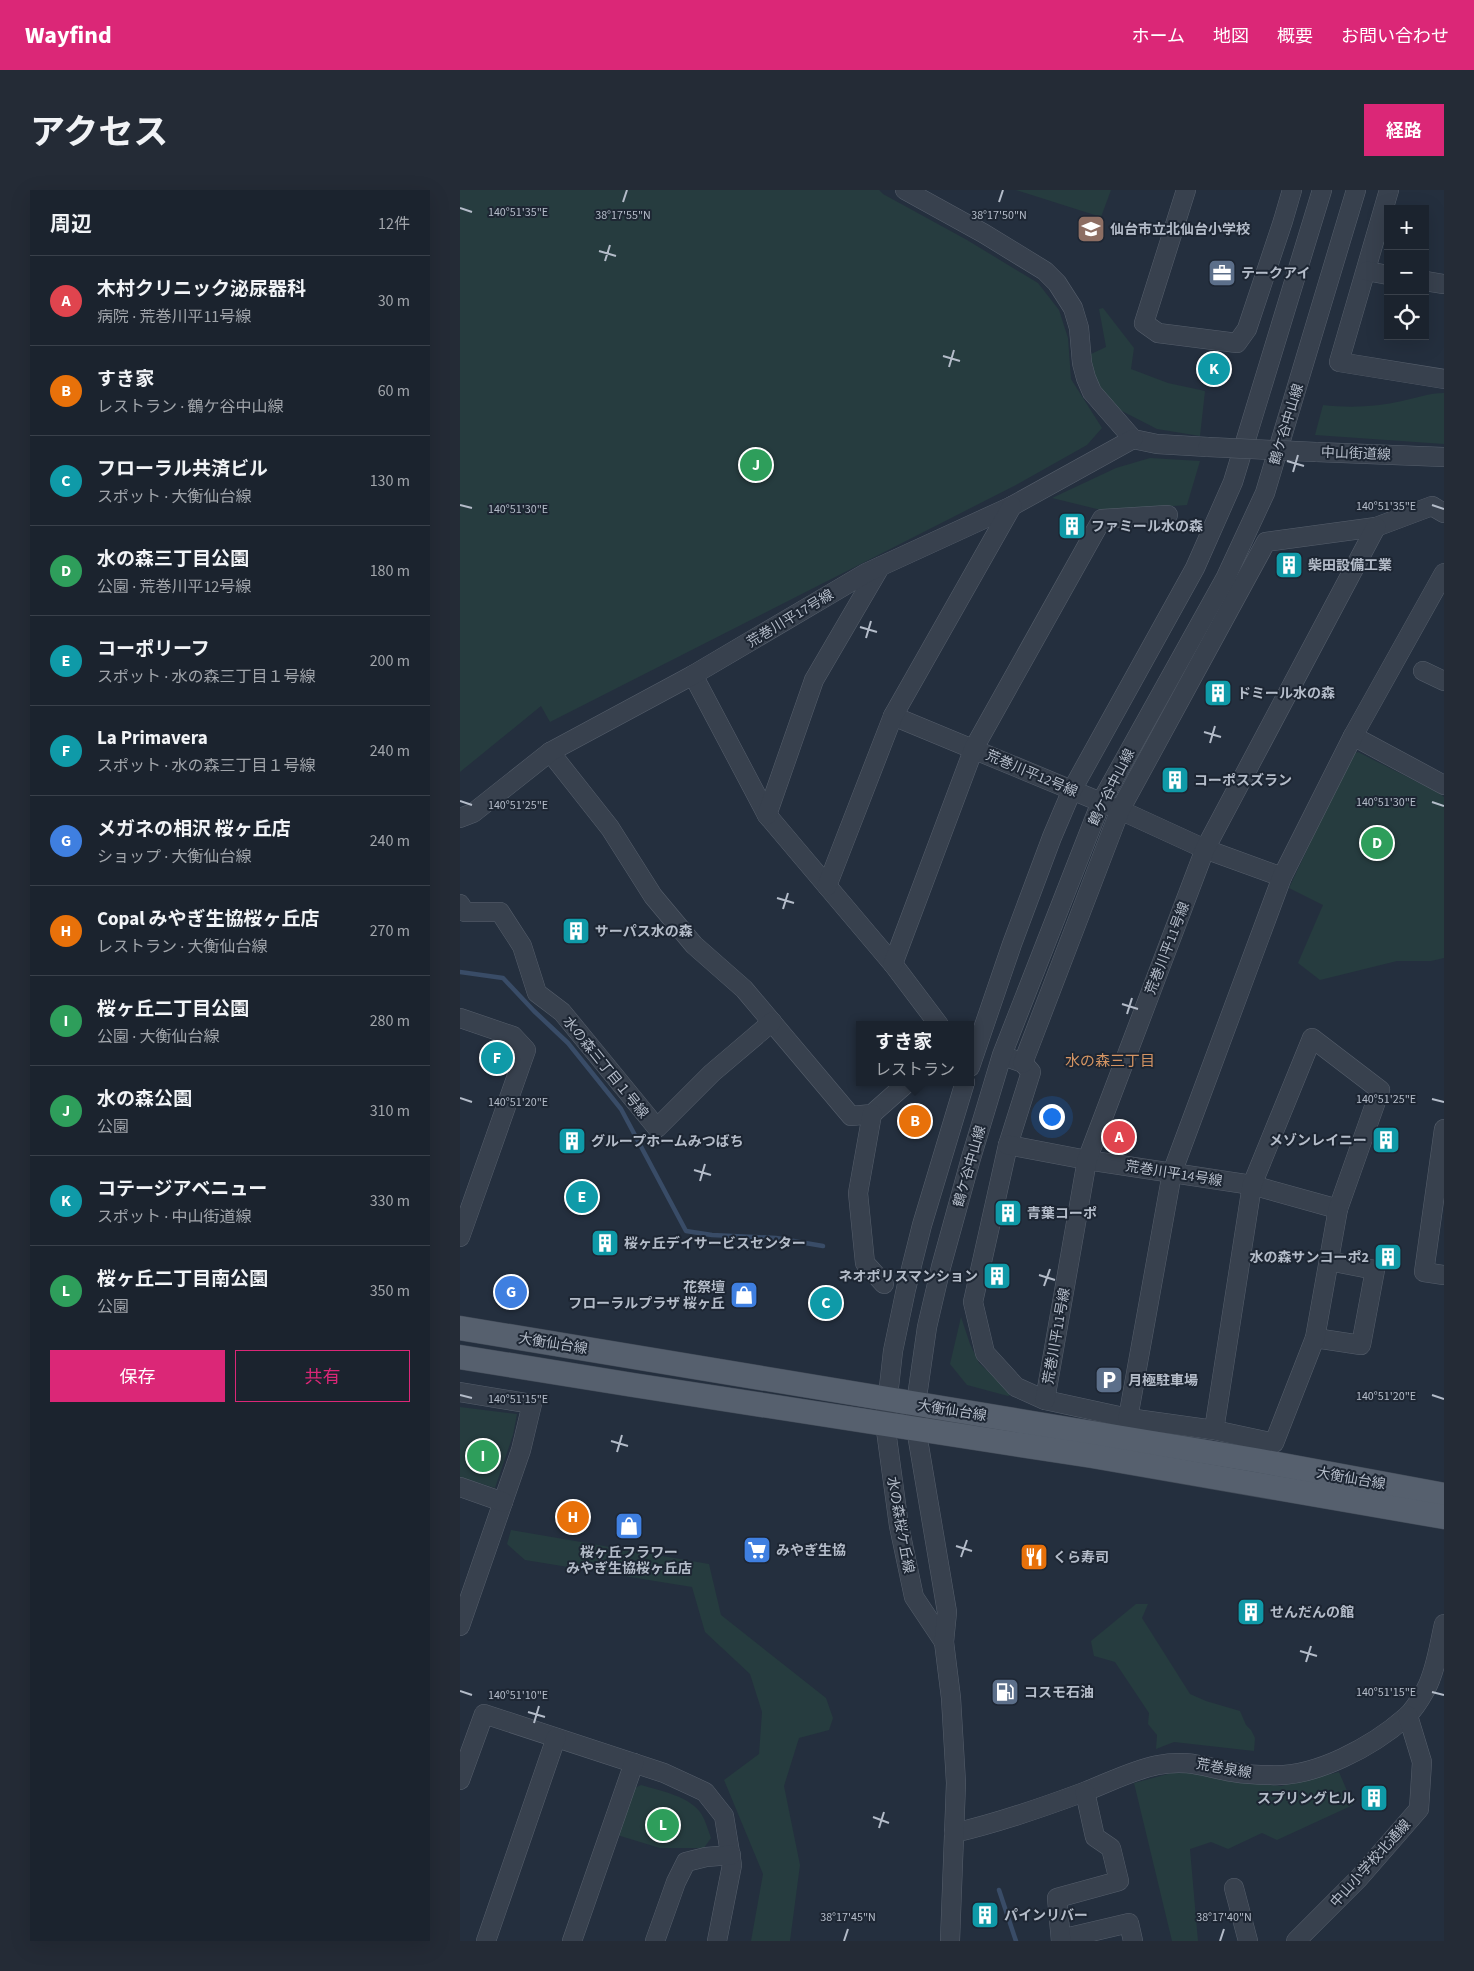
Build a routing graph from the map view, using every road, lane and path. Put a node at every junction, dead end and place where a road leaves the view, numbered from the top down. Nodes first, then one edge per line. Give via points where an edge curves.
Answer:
1 (905, 190) edge
2 (1186, 190) edge
3 (1292, 190) edge
4 (1322, 190) edge
5 (1356, 190) edge
6 (1389, 190) edge
7 (1349, 215) junction
8 (1283, 221) junction
9 (1380, 224) junction
10 (1311, 230) junction
11 (1366, 272) junction
12 (1384, 274) edge
13 (1429, 282) edge
14 (1444, 284) edge
15 (1444, 379) edge
16 (1132, 439) junction
17 (1444, 457) edge
18 (1012, 506) junction
19 (1444, 514) edge
20 (1168, 515) dead end
21 (1376, 528) junction
22 (880, 567) junction
23 (1444, 573) edge
24 (1423, 671) dead end
25 (693, 675) junction
26 (1444, 681) edge
27 (893, 716) junction
28 (1353, 736) junction
29 (974, 748) junction
30 (550, 752) junction
31 (1444, 785) edge
32 (1072, 790) junction
33 (1101, 802) junction
34 (1120, 810) junction
35 (767, 816) junction
36 (460, 818) edge
37 (1205, 849) junction
38 (1282, 877) junction
39 (827, 886) junction
40 (460, 904) edge
41 (893, 964) junction
42 (460, 1018) edge
43 (936, 1021) edge
44 (772, 1022) junction
45 (974, 1051) edge
46 (1002, 1055) junction
47 (1023, 1063) junction
48 (904, 1086) edge
49 (964, 1086) edge
50 (872, 1114) junction
51 (1444, 1129) edge
52 (1008, 1145) junction
53 (1087, 1160) junction
54 (1172, 1173) junction
55 (1252, 1185) junction
56 (1338, 1209) junction
57 (460, 1236) edge
58 (1329, 1261) junction
59 (1444, 1275) edge
60 (884, 1284) dead end
61 (460, 1328) edge
62 (1315, 1338) junction
63 (460, 1356) edge
64 (460, 1392) edge
65 (886, 1399) junction
66 (1045, 1400) junction
67 (916, 1404) junction
68 (1128, 1418) junction
69 (885, 1423) junction
70 (916, 1428) junction
71 (1214, 1430) junction
72 (460, 1487) edge
73 (1444, 1495) edge
74 (503, 1502) junction
75 (1444, 1517) edge
76 (466, 1587) edge
77 (1444, 1624) edge
78 (460, 1626) edge
79 (944, 1642) junction
80 (1408, 1716) junction
81 (556, 1738) junction
82 (634, 1763) junction
83 (460, 1780) edge
84 (1085, 1792) junction
85 (954, 1833) junction
86 (731, 1855) junction
87 (1234, 1888) dead end
88 (1061, 1940) edge
89 (486, 1941) edge
90 (572, 1941) edge
91 (655, 1941) edge
92 (717, 1941) edge
93 (950, 1941) edge
94 (1133, 1941) edge
95 (1248, 1941) edge
96 (1296, 1941) edge

1 - 16 street via 1045,271 1057,283 1073,308 1086,378 1092,392
2 - 8 street via 1144,323 1158,333 1237,343 1247,329
3 - 8 street
4 - 10 street
5 - 7 street, 鶴ケ谷中山線
6 - 9 street
7 - 9 street
7 - 33 street, 鶴ケ谷中山線 via 1265,493 1226,577
8 - 10 street
9 - 11 street
10 - 32 street via 1234,482 1195,568
11 - 12 street
11 - 15 street via 1339,362
13 - 14 street
16 - 17 street, 中山街道線, bridge via 1208,447
16 - 18 street, 荒巻川平17号線
18 - 22 street, 荒巻川平17号線
18 - 27 street
19 - 21 street via 1432,506
20 - 29 street via 1102,519
21 - 34 street via 1266,542
21 - 37 street, 荒巻川平11号線
22 - 25 street, 荒巻川平17号線
22 - 35 street via 814,680
23 - 28 street
24 - 26 street
25 - 30 street, 荒巻川平17号線
25 - 35 street
27 - 29 street, 荒巻川平12号線
27 - 39 street
28 - 31 street
28 - 38 street
29 - 32 street, 荒巻川平12号線
29 - 41 street
30 - 36 street, 荒巻川平17号線 via 473,813
30 - 44 street via 610,828 659,902 694,945 744,989
32 - 33 street, 荒巻川平12号線
32 - 45 street
33 - 34 street, 荒巻川平12号線
33 - 46 street, 鶴ケ谷中山線
34 - 37 street, 荒巻川平12号線
34 - 47 street
35 - 39 street
37 - 38 street, 荒巻川平12号線
37 - 53 street, 荒巻川平11号線
38 - 54 street
39 - 41 street
40 - 44 street, 水の森三丁目１号線 via 465,912 500,912 522,946 537,994 562,1012 657,1128 712,1073
41 - 43 street
42 - 57 street via 513,1036 526,1050
44 - 50 street via 850,1116
46 - 47 street
46 - 67 street, 鶴ケ谷中山線 via 940,1267
47 - 52 street via 1031,1072
48 - 50 street
49 - 65 street, 水の森桜ケ丘線 via 922,1224 893,1351
50 - 60 street via 858,1193 865,1263
51 - 59 street via 1424,1272
52 - 53 street, 荒巻川平14号線
52 - 66 street via 973,1302 985,1353 1016,1387
53 - 54 street, 荒巻川平14号線
53 - 66 street, 荒巻川平11号線
54 - 55 street, 荒巻川平14号線
54 - 68 street
55 - 56 street, 荒巻川平14号線
55 - 56 street via 1312,1038 1380,1090
55 - 71 street
56 - 58 street
58 - 62 street
58 - 62 street via 1375,1270 1361,1345
61 - 65 main road, 大衡仙台線
62 - 71 street via 1274,1443
63 - 69 main road, 大衡仙台線
64 - 74 street via 532,1404 521,1450
65 - 67 main road, 大衡仙台線
65 - 69 street, 水の森桜ケ丘線
66 - 68 street
67 - 70 street, 水の森桜ケ丘線
67 - 73 main road, 大衡仙台線
68 - 71 street
69 - 70 main road, 大衡仙台線
69 - 79 street, 水の森桜ケ丘線 via 899,1526 914,1597
70 - 75 main road, 大衡仙台線
70 - 79 street, 水の森桜ケ丘線 via 947,1612
72 - 74 street
74 - 76 street
76 - 78 street
77 - 80 street, 荒巻泉線 via 1426,1688
79 - 85 street, 水の森桜ケ丘線 via 956,1783
80 - 84 street, 荒巻泉線 via 1371,1743 1327,1765 1300,1772 1272,1776 1233,1772 1190,1762 1138,1770
80 - 96 street, 中山小学校北通線 via 1422,1762 1419,1809 1359,1878
81 - 82 street
81 - 83 street via 484,1714
81 - 89 street
82 - 86 street via 705,1792 724,1816
82 - 90 street
84 - 85 street, 荒巻泉線
84 - 88 street via 1095,1837 1111,1848 1119,1881 1057,1898
85 - 93 street
86 - 91 street via 686,1862
86 - 92 street via 732,1865
87 - 95 street
88 - 94 street via 1129,1923

